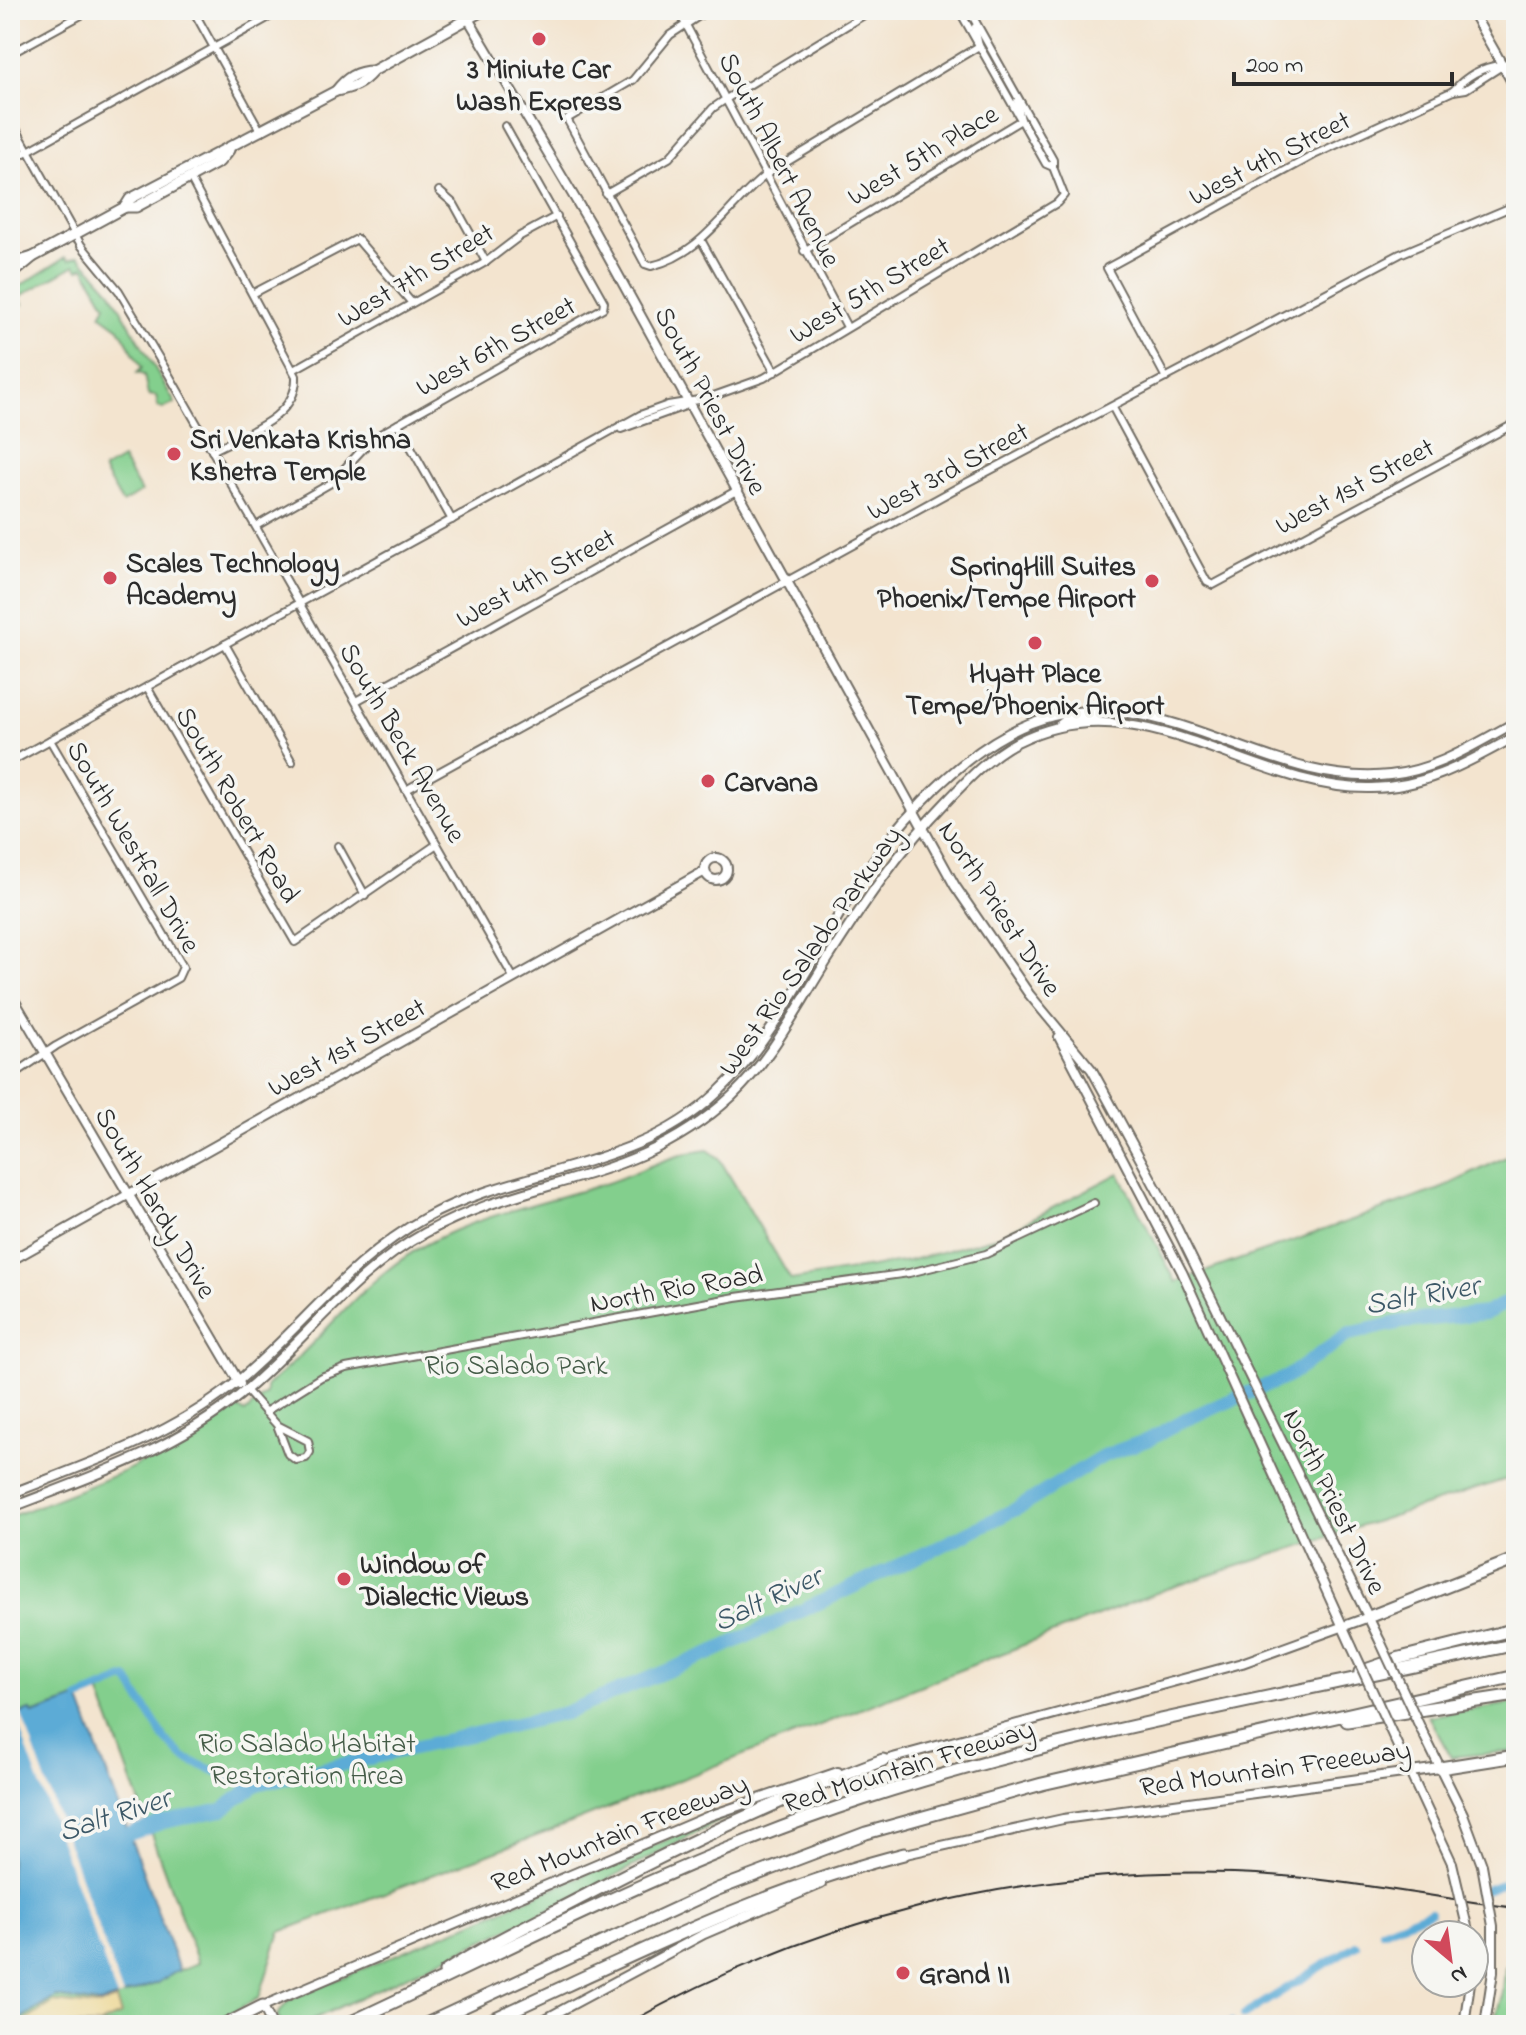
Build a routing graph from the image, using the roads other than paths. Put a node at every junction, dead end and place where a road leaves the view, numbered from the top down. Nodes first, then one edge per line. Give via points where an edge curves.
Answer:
1 (90, 10) edge
2 (193, 10) edge
3 (282, 10) edge
4 (484, 10) edge
5 (678, 10) edge
6 (708, 10) edge
7 (872, 10) edge
8 (959, 10) edge
9 (969, 10) edge
10 (1471, 10) edge
11 (465, 14) edge
12 (975, 21) junction
13 (686, 24) junction
14 (979, 46) junction
15 (214, 47) junction
16 (10, 54) edge
17 (1516, 57) edge
18 (1502, 65) junction
19 (1516, 89) edge
20 (1015, 93) junction
21 (726, 99) junction
22 (10, 118) edge
23 (1021, 120) junction
24 (505, 126) dead end
25 (261, 132) junction
26 (28, 150) junction
27 (229, 150) junction
28 (10, 161) edge
29 (1053, 167) junction
30 (767, 174) junction
31 (190, 178) junction
32 (439, 191) dead end
33 (606, 194) junction
34 (1516, 205) edge
35 (125, 207) junction
36 (557, 216) junction
37 (75, 234) junction
38 (701, 240) junction
39 (804, 251) junction
40 (33, 257) junction
41 (486, 262) junction
42 (10, 264) edge
43 (10, 276) edge
44 (254, 293) junction
45 (411, 302) junction
46 (847, 327) junction
47 (295, 369) junction
48 (775, 372) junction
49 (1166, 378) junction
50 (688, 404) junction
51 (1113, 408) junction
52 (1516, 423) edge
53 (398, 424) junction
54 (212, 451) junction
55 (736, 491) junction
56 (452, 520) junction
57 (256, 526) junction
58 (785, 581) junction
59 (300, 603) junction
60 (225, 644) junction
61 (147, 687) junction
62 (356, 701) junction
63 (1120, 711) junction
64 (1516, 722) edge
65 (1056, 727) junction
66 (1516, 736) edge
67 (50, 740) junction
68 (10, 762) edge
69 (292, 762) dead end
70 (1260, 763) junction
71 (1305, 765) junction
72 (1354, 776) junction
73 (1352, 787) junction
74 (406, 790) junction
75 (914, 814) junction
76 (922, 828) junction
77 (437, 844) junction
78 (338, 846) dead end
79 (705, 871) dead end
80 (365, 895) junction
81 (513, 977) junction
82 (10, 993) edge
83 (1053, 1025) junction
84 (46, 1055) junction
85 (10, 1077) edge
86 (492, 1190) junction
87 (127, 1195) junction
88 (495, 1202) junction
89 (1094, 1203) dead end
90 (10, 1261) edge
91 (238, 1381) junction
92 (246, 1390) junction
93 (265, 1412) junction
94 (277, 1425) junction
95 (297, 1437) junction
96 (287, 1445) junction
97 (10, 1494) edge
98 (10, 1508) edge
99 (1516, 1559) edge
100 (1369, 1617) junction
101 (1343, 1628) junction
102 (1516, 1629) edge
103 (1516, 1644) edge
104 (1516, 1676) edge
105 (1322, 1686) junction
106 (1516, 1695) edge
107 (1287, 1729) junction
108 (1516, 1756) edge
109 (883, 1760) junction
110 (1440, 1768) junction
111 (1411, 1772) junction
112 (904, 1854) junction
113 (1465, 1919) edge
114 (414, 1993) junction
115 (1468, 1999) edge
116 (263, 2006) junction
117 (272, 2024) edge
118 (225, 2025) edge
119 (345, 2025) edge
120 (424, 2025) edge
121 (480, 2025) edge
122 (534, 2025) edge
123 (1464, 2025) edge
124 (1485, 2025) edge

1 - 16 street
2 - 15 street
3 - 15 street
4 - 11 main road
5 - 13 street, South Albert Avenue
6 - 13 street
7 - 21 street
8 - 14 street
9 - 12 street
10 - 18 main road
11 - 25 main road via 365,81
11 - 50 main road, South Priest Drive via 589,222
12 - 14 street
12 - 20 street
13 - 21 street, South Albert Avenue
13 - 33 street via 633,80 567,119
14 - 23 street
14 - 30 street
15 - 25 street
15 - 26 street
17 - 18 street, West 4th Street
18 - 19 main road
18 - 49 street, West 4th Street via 1466,89 1314,155 1107,268
20 - 23 street
20 - 29 street
21 - 30 street, South Albert Avenue
21 - 33 street via 669,158
22 - 26 street, South Beck Avenue
23 - 29 street via 1046,164
23 - 39 street, West 5th Place
24 - 36 street
25 - 27 main road
26 - 28 street
26 - 37 street, South Beck Avenue
27 - 31 main road
27 - 35 main road via 214,152 130,199
29 - 46 street, West 5th Street via 1064,195 1057,203
30 - 38 street
30 - 39 street, South Albert Avenue
31 - 35 main road via 136,207
31 - 44 street
32 - 41 street via 454,204
33 - 38 street via 645,264 651,266
34 - 49 street, West 3rd Street via 1400,254
35 - 37 main road
36 - 41 street, West 7th Street
36 - 53 street, West 6th Street via 604,302 600,312
37 - 40 main road
37 - 54 street, South Beck Avenue via 119,291
38 - 48 street
39 - 46 street, South Albert Avenue
40 - 42 main road
40 - 43 main road
41 - 45 street, West 7th Street
44 - 45 street via 357,239
44 - 47 street
45 - 47 street, West 7th Street
46 - 48 street, West 5th Street
47 - 54 street via 294,398 283,411
48 - 50 street, West 5th Street
49 - 51 street, West 3rd Street
50 - 55 main road, South Priest Drive
50 - 56 street, West 5th Street via 614,431
51 - 52 street, West 1st Street via 1205,579 1213,585
51 - 58 street, West 3rd Street
53 - 56 street
53 - 57 street, West 6th Street via 373,438 331,483
54 - 57 street, South Beck Avenue
55 - 58 main road, South Priest Drive
55 - 62 street, West 4th Street
56 - 59 street, West 5th Street
57 - 59 street, South Beck Avenue
58 - 74 street, West 3rd Street
58 - 75 main road, South Priest Drive
59 - 60 street, West 5th Street
59 - 62 street, South Beck Avenue
60 - 61 street, West 5th Street
60 - 69 street
61 - 67 street, West 5th Street
61 - 80 street, South Robert Road via 295,942
62 - 74 street, South Beck Avenue
63 - 65 main road via 1069,718
63 - 71 main road, West Rio Salado Parkway
63 - 75 main road, West Rio Salado Parkway via 1077,711 1016,729 968,761
64 - 72 main road, West Rio Salado Parkway via 1433,766
65 - 70 main road, West Rio Salado Parkway via 1126,723
65 - 76 main road, West Rio Salado Parkway via 998,754
66 - 73 main road, West Rio Salado Parkway via 1428,779
67 - 68 street, West 5th Street
67 - 84 street, South Westfall Drive via 183,967 178,978
70 - 71 main road
70 - 73 main road, West Rio Salado Parkway
71 - 72 main road, West Rio Salado Parkway
72 - 73 main road
74 - 77 street, South Beck Avenue
75 - 76 main road, North Priest Drive
75 - 86 main road, West Rio Salado Parkway via 857,885 760,1044 709,1100 668,1131 629,1150
76 - 83 main road, North Priest Drive via 974,918
76 - 88 main road, West Rio Salado Parkway via 869,893 764,1059 719,1107 675,1140 632,1162
77 - 80 street
77 - 81 street, South Beck Avenue
78 - 80 street
79 - 81 main road, West 1st Street
81 - 87 main road, West 1st Street
82 - 84 main road, South Hardy Drive
83 - 100 main road, North Priest Drive via 1092,1070
83 - 101 main road, North Priest Drive via 1182,1272
84 - 85 street
84 - 87 main road, South Hardy Drive
86 - 88 main road
86 - 91 main road, West Rio Salado Parkway via 429,1216 379,1247
87 - 90 main road, West 1st Street
87 - 91 main road, South Hardy Drive
88 - 92 main road, West Rio Salado Parkway via 426,1232 378,1264
89 - 93 street, North Rio Road via 967,1259 346,1368 321,1377
91 - 92 main road, South Hardy Drive
91 - 97 main road, West Rio Salado Parkway via 143,1442
92 - 93 street, South Hardy Drive
92 - 98 main road, West Rio Salado Parkway via 152,1451
93 - 94 street, South Hardy Drive
94 - 95 street, South Hardy Drive
94 - 96 street, South Hardy Drive
95 - 96 street
95 - 96 street via 310,1445 306,1458 293,1459
99 - 100 highway
100 - 101 main road, Red Mountain Freeeway
100 - 110 main road, North Priest Drive, bridge
101 - 109 main road, Red Mountain Freeeway via 1242,1663
101 - 111 main road, North Priest Drive, bridge
102 - 105 highway via 1400,1658
103 - 105 highway, Red Mountain Freeway
104 - 107 highway, Red Mountain Freeway
105 - 114 highway, Red Mountain Freeway via 991,1762 863,1799 701,1860
106 - 107 highway
107 - 120 highway, Red Mountain Freeway via 991,1796 866,1833 718,1889
108 - 110 highway
109 - 114 highway via 662,1854 482,1948
109 - 116 main road, Red Mountain Freeeway via 709,1816
110 - 111 main road, Red Mountain Freeeway
110 - 124 main road, North Priest Drive, bridge via 1482,1865 1493,1926
111 - 112 main road, Red Mountain Freeeway via 1063,1819
111 - 113 main road, North Priest Drive, bridge via 1452,1863
112 - 121 highway via 741,1908
112 - 122 main road, Red Mountain Freeeway via 722,1925
114 - 119 highway, Red Mountain Freeway
115 - 123 main road
116 - 117 main road
116 - 118 highway

